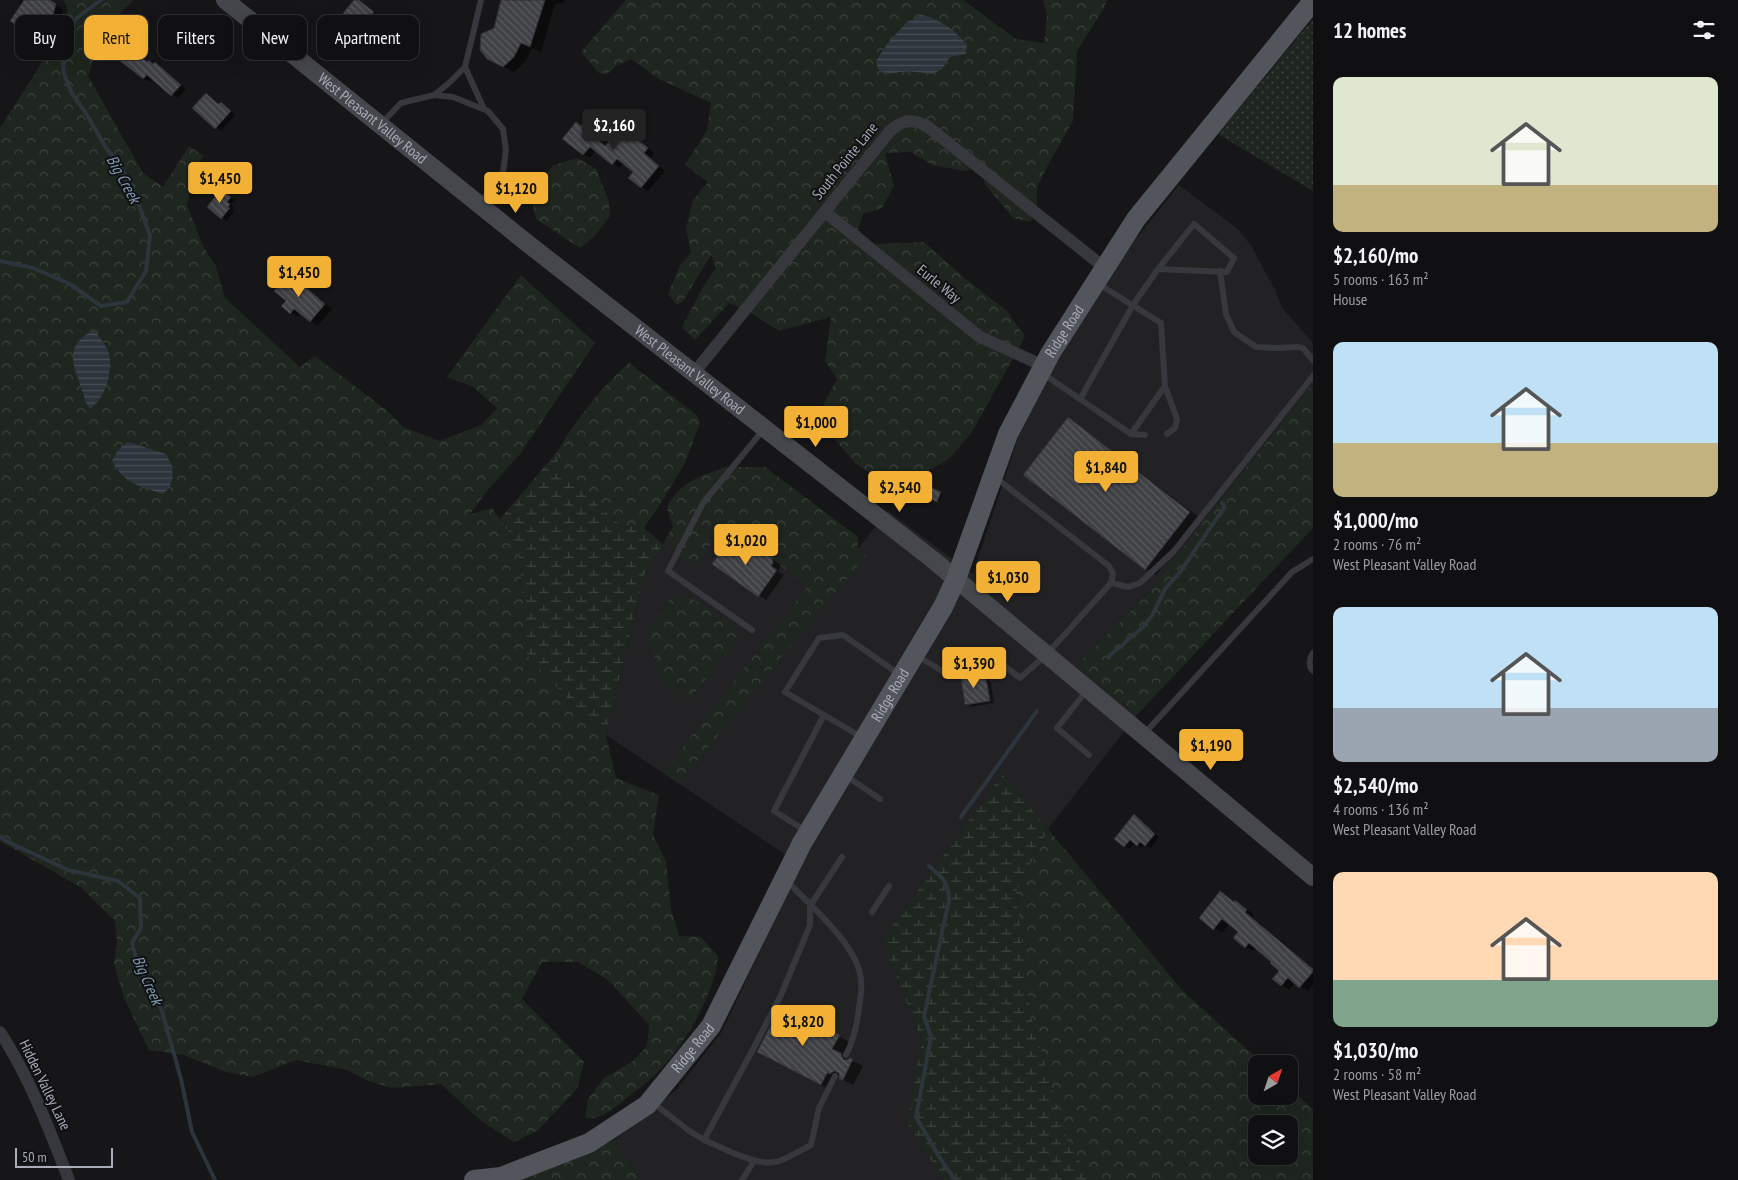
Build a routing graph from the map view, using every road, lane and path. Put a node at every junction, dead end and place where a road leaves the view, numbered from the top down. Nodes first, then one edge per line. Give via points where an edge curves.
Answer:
1 (225, 0) edge
2 (481, 0) edge
3 (1313, 1) edge
4 (465, 67) junction
5 (434, 95) junction
6 (484, 109) junction
7 (381, 125) junction
8 (478, 205) junction
9 (824, 212) junction
10 (1158, 268) junction
11 (1220, 271) junction
12 (1100, 275) junction
13 (1133, 305) junction
14 (1313, 360) edge
15 (1042, 369) junction
16 (694, 373) junction
17 (1313, 376) edge
18 (1165, 386) junction
19 (1080, 399) junction
20 (764, 428) junction
21 (1131, 434) junction
22 (1167, 434) dead end
23 (1145, 435) dead end
24 (993, 475) junction
25 (1313, 558) edge
26 (956, 579) junction
27 (1111, 583) junction
28 (752, 630) dead end
29 (1313, 653) edge
30 (915, 654) junction
31 (1046, 655) junction
32 (1313, 671) edge
33 (902, 676) junction
34 (1088, 689) junction
35 (824, 715) junction
36 (1143, 735) junction
37 (864, 739) junction
38 (1089, 755) dead end
39 (844, 774) junction
40 (880, 799) dead end
41 (809, 833) junction
42 (842, 857) dead end
43 (1313, 877) edge
44 (785, 879) junction
45 (889, 886) dead end
46 (810, 906) junction
47 (872, 912) dead end
48 (0, 1032) edge
49 (846, 1055) dead end
50 (835, 1076) dead end
51 (651, 1101) junction
52 (704, 1140) junction
53 (754, 1161) junction
54 (69, 1180) edge
55 (474, 1180) edge
56 (742, 1180) edge

1 - 7 main road, West Pleasant Valley Road
2 - 4 lane
3 - 12 main road, Ridge Road via 1136,219
4 - 5 lane
4 - 6 lane
5 - 6 lane via 453,97
5 - 7 lane via 401,103
6 - 8 lane via 503,129 506,150 503,172
7 - 8 main road, West Pleasant Valley Road
8 - 16 main road, West Pleasant Valley Road
9 - 12 street, South Pointe Lane via 890,131 898,124 918,121
9 - 15 street, Eurle Way via 980,338
9 - 16 street, South Pointe Lane
10 - 11 lane
10 - 11 lane via 1194,224 1234,258 1227,272
10 - 13 lane
11 - 14 lane via 1226,314 1234,332 1256,346 1303,348
12 - 13 lane
12 - 15 main road, Ridge Road
13 - 18 lane via 1160,323
13 - 19 lane
15 - 19 lane
15 - 24 main road, Ridge Road via 1008,434
16 - 20 main road, West Pleasant Valley Road
17 - 27 lane via 1174,552 1140,582 1128,587
18 - 21 lane
18 - 22 lane via 1177,419 1175,428
19 - 21 lane
20 - 26 main road, West Pleasant Valley Road
20 - 28 lane via 703,503 668,571
21 - 23 lane
24 - 26 main road, Ridge Road
24 - 27 lane via 1109,566 1113,574
25 - 36 lane via 1292,572
26 - 30 main road, Ridge Road
26 - 31 main road, West Pleasant Valley Road
27 - 31 lane
29 - 32 lane via 1309,664
30 - 31 lane via 944,672 955,662 989,654 1020,678
30 - 33 main road, Ridge Road
31 - 34 main road, West Pleasant Valley Road
33 - 35 lane via 843,634 819,638 785,692
33 - 37 main road, Ridge Road
34 - 36 main road, West Pleasant Valley Road
34 - 38 lane via 1057,728
35 - 37 lane
35 - 41 lane via 774,811
36 - 43 main road, West Pleasant Valley Road
37 - 39 main road, Ridge Road
39 - 40 lane
39 - 41 main road, Ridge Road
41 - 44 main road, Ridge Road
42 - 46 lane
44 - 46 lane
44 - 51 main road, Ridge Road via 711,1026
45 - 47 lane
46 - 49 lane via 846,945 859,969 861,990 857,1027
46 - 52 lane via 810,925 781,995
48 - 54 street, Hidden Valley Lane via 38,1102
50 - 53 lane via 819,1108 811,1145 777,1162
51 - 52 lane
51 - 55 main road, Ridge Road via 589,1143 501,1177
52 - 53 lane
53 - 56 lane

